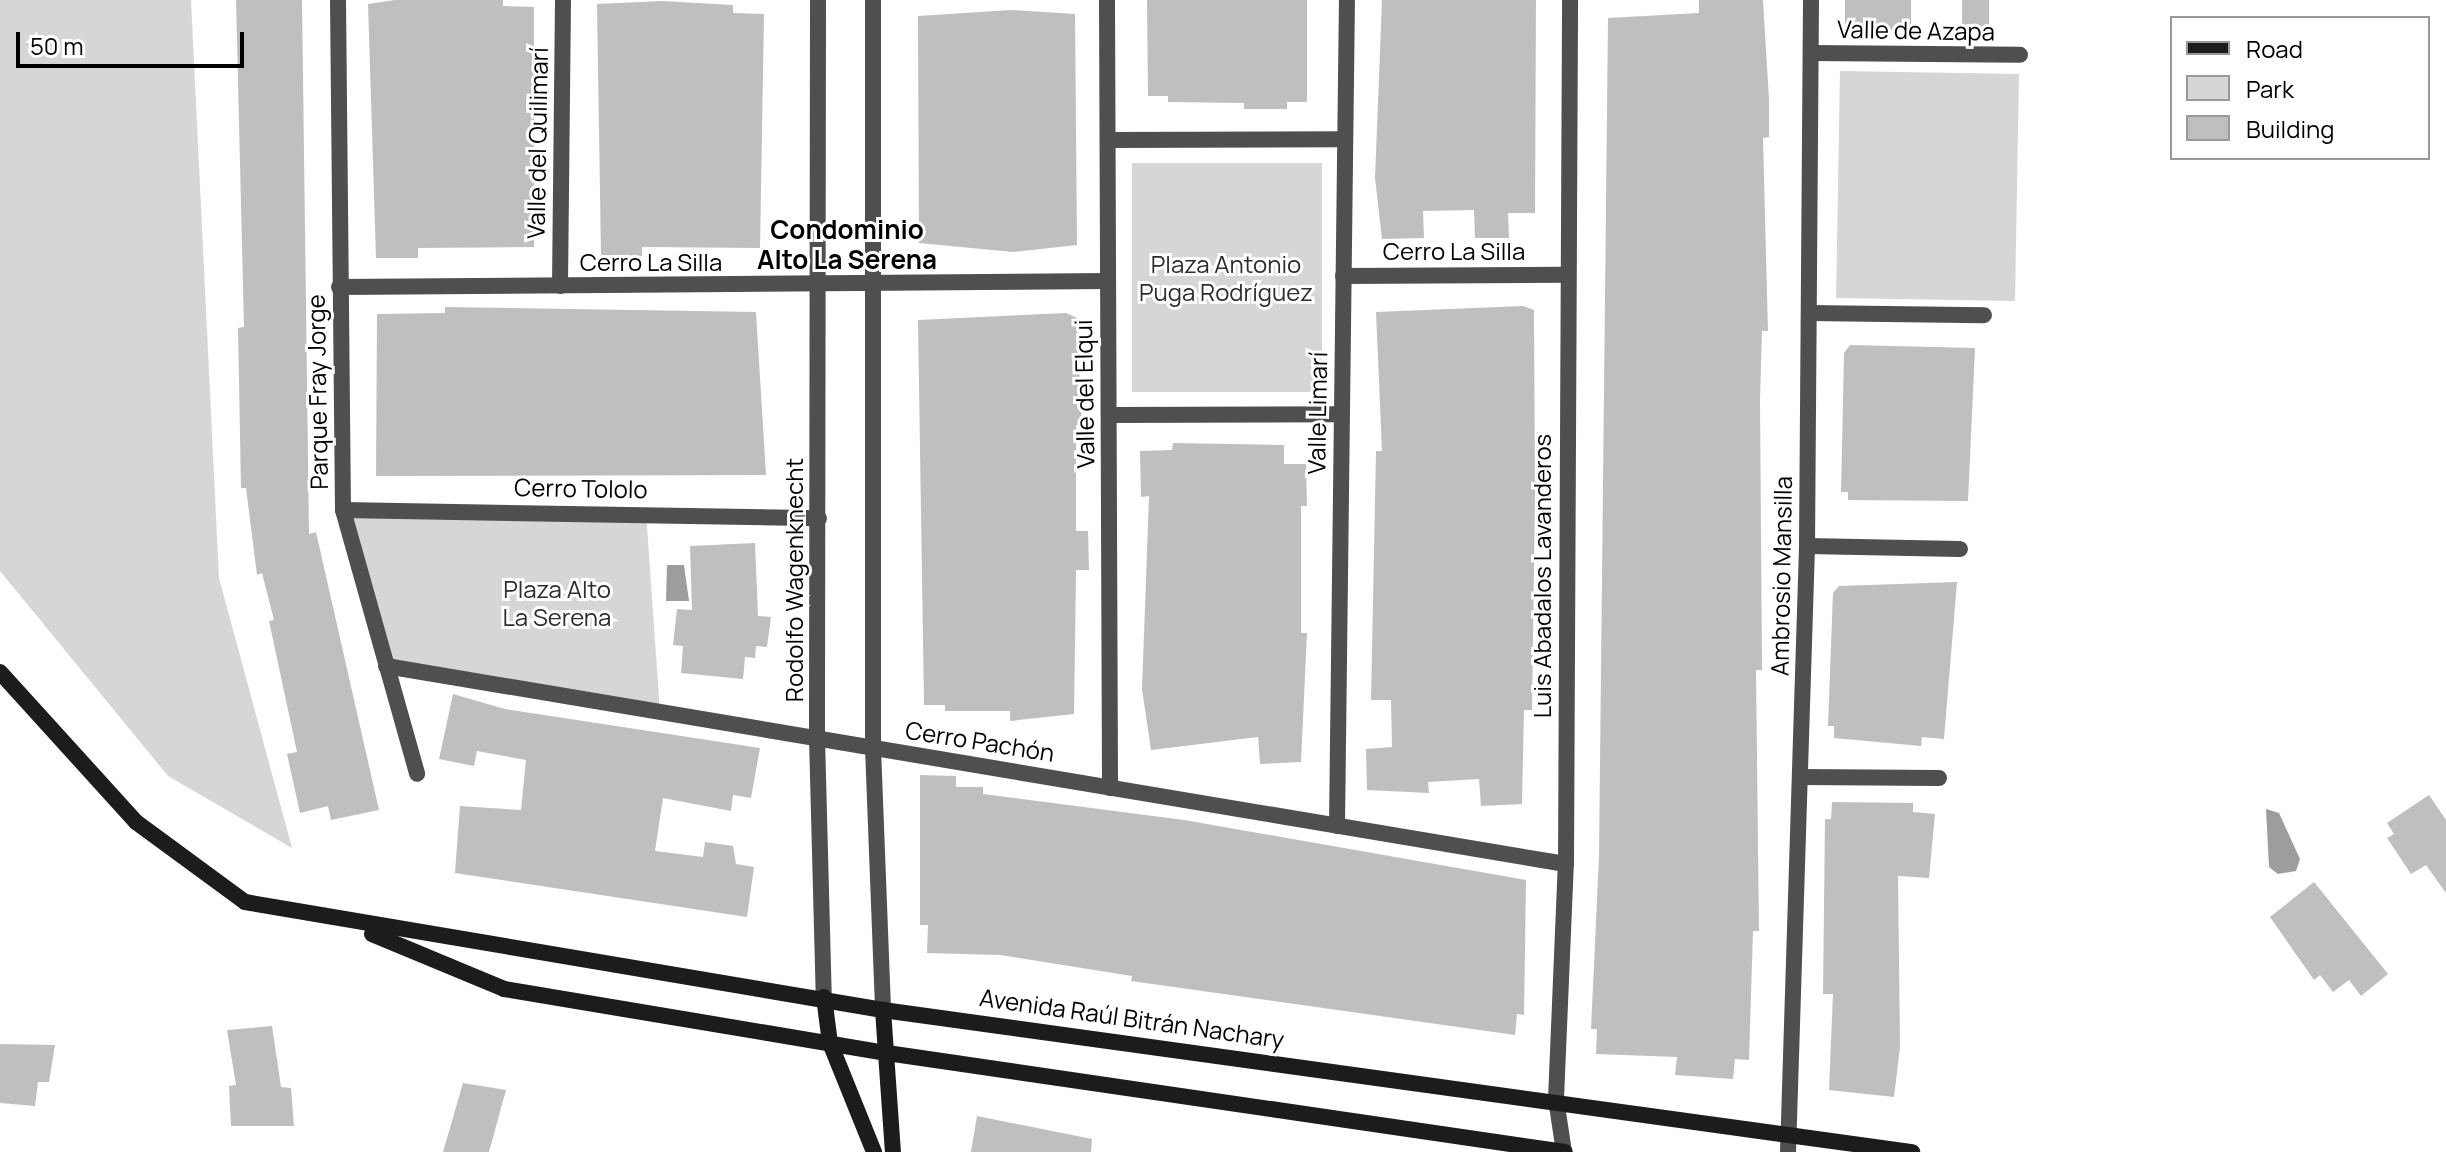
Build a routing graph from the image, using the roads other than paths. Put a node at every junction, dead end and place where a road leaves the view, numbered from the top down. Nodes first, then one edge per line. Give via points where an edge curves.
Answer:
1 (338, 0) edge
2 (563, 0) edge
3 (818, 0) edge
4 (873, 0) edge
5 (1107, 0) edge
6 (1347, 0) edge
7 (1570, 0) edge
8 (1811, 0) edge
9 (1811, 53) junction
10 (2020, 55) dead end
11 (1345, 139) junction
12 (1108, 140) junction
13 (1566, 275) junction
14 (1343, 276) junction
15 (1107, 281) junction
16 (819, 285) junction
17 (560, 286) junction
18 (873, 286) junction
19 (339, 287) junction
20 (1809, 313) junction
21 (1984, 315) dead end
22 (1341, 414) junction
23 (1109, 415) junction
24 (343, 510) junction
25 (819, 518) junction
26 (1807, 546) junction
27 (1960, 549) dead end
28 (386, 666) junction
29 (0, 672) edge
30 (817, 738) junction
31 (873, 748) junction
32 (417, 774) dead end
33 (1801, 777) junction
34 (1939, 778) dead end
35 (1110, 788) junction
36 (1337, 826) junction
37 (1566, 864) junction
38 (348, 924) junction
39 (824, 997) junction
40 (883, 1010) junction
41 (830, 1043) junction
42 (887, 1053) junction
43 (1556, 1099) junction
44 (1787, 1131) junction
45 (874, 1152) edge
46 (893, 1152) edge
47 (1564, 1152) edge
48 (1788, 1152) edge
49 (1912, 1152) edge

1 - 19 street, Parque Fray Jorge
2 - 17 street, Valle del Quilimarí
3 - 16 street, Rodolfo Wagenknecht
4 - 18 street
5 - 12 street, Valle del Elqui
6 - 11 street, Valle Limarí
7 - 13 street, Luis Abadalos Lavanderos
8 - 9 street, Ambrosio Mansilla
9 - 10 street, Valle de Azapa
9 - 20 street, Ambrosio Mansilla
11 - 12 street
11 - 14 street, Valle Limarí
12 - 15 street, Valle del Elqui
13 - 14 street, Cerro La Silla
13 - 37 street, Luis Abadalos Lavanderos
14 - 22 street, Valle Limarí
15 - 18 street, Cerro La Silla
15 - 23 street, Valle del Elqui
16 - 17 street, Cerro La Silla
16 - 18 street, Cerro La Silla
16 - 25 street, Rodolfo Wagenknecht
17 - 19 street, Cerro La Silla
18 - 31 street
19 - 24 street, Parque Fray Jorge
20 - 21 street
20 - 26 street, Ambrosio Mansilla
22 - 23 street
22 - 36 street, Valle Limarí
23 - 35 street, Valle del Elqui
24 - 25 street, Cerro Tololo
24 - 28 street, Parque Fray Jorge
25 - 30 street, Rodolfo Wagenknecht
26 - 27 street
26 - 33 street, Ambrosio Mansilla
28 - 30 street, Cerro Pachón
28 - 32 street, Parque Fray Jorge
29 - 38 main road, Avenida Raúl Bitrán Nachary via 46,730 184,863 245,902
30 - 31 street, Cerro Pachón
30 - 39 street, Rodolfo Wagenknecht
31 - 35 street, Cerro Pachón
31 - 40 street
33 - 34 street
33 - 44 street, Ambrosio Mansilla
35 - 36 street, Cerro Pachón
36 - 37 street, Cerro Pachón
37 - 43 street, Luis Abadalos Lavanderos
38 - 39 main road, Avenida Raúl Bitrán Nachary
38 - 41 main road, Avenida Raúl Bitrán Nachary via 504,989
39 - 40 main road, Avenida Raúl Bitrán Nachary
39 - 41 main road, Rodolfo Wagenknecht
40 - 42 main road
40 - 43 main road, Avenida Raúl Bitrán Nachary
41 - 42 main road, Avenida Raúl Bitrán Nachary
41 - 45 main road, Rodolfo Wagenknecht
42 - 46 main road
42 - 47 main road, Avenida Raúl Bitrán Nachary
43 - 44 main road, Avenida Raúl Bitrán Nachary
43 - 47 street, Luis Abadalos Lavanderos
44 - 48 street, Ambrosio Mansilla
44 - 49 main road, Avenida Raúl Bitrán Nachary

